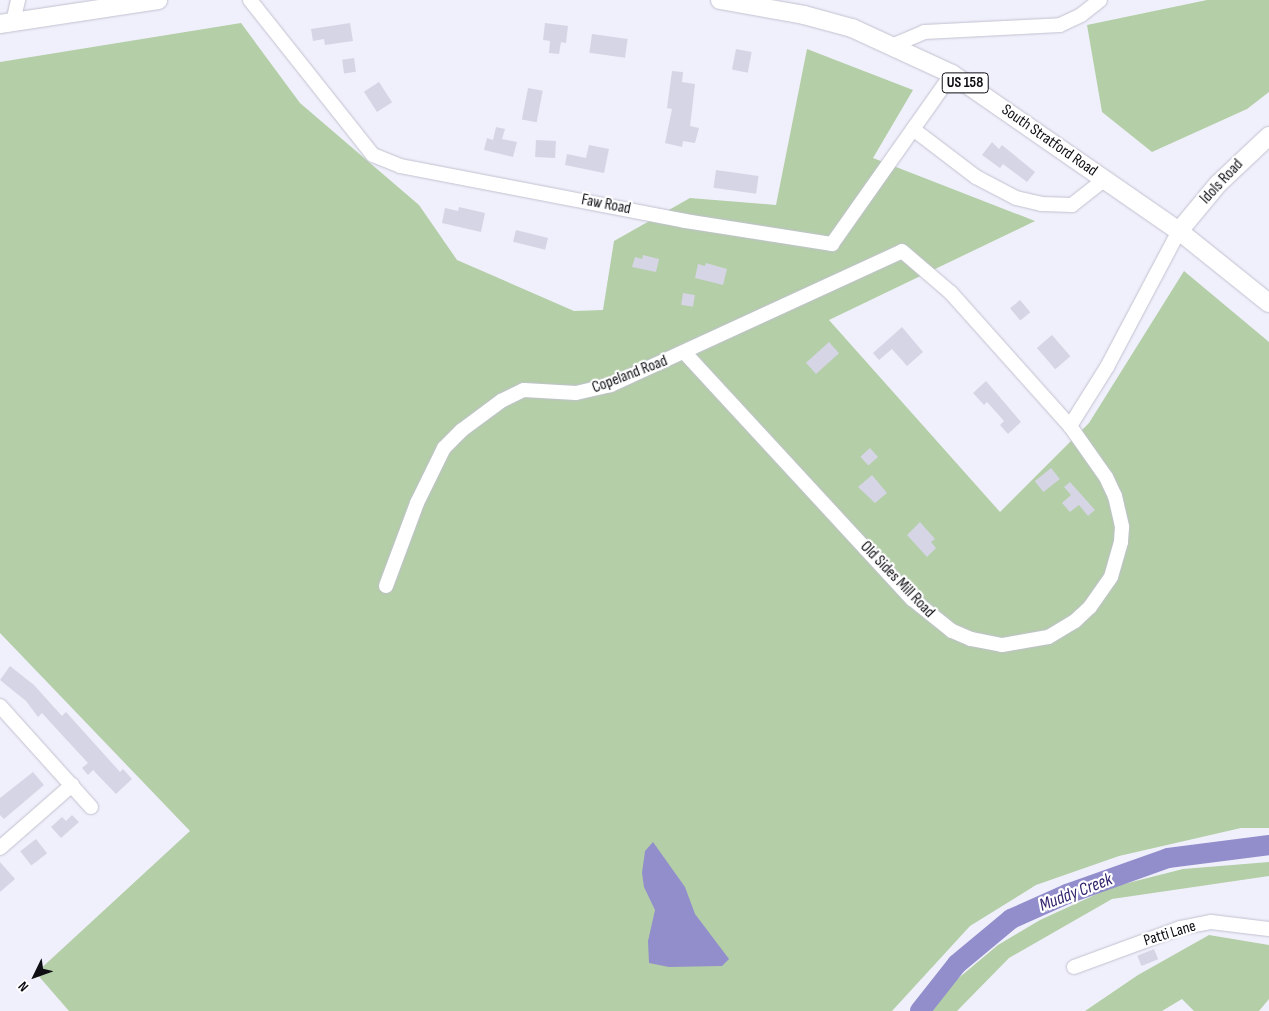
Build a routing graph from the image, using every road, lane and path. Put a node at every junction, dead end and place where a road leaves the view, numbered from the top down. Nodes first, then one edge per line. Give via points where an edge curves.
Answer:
1 (18, 0) edge
2 (158, 0) edge
3 (250, 0) edge
4 (720, 0) edge
5 (1100, 0) edge
6 (6, 23) edge
7 (894, 45) junction
8 (952, 74) junction
9 (913, 129) junction
10 (1269, 136) edge
11 (1105, 179) junction
12 (1179, 232) junction
13 (902, 251) joint
14 (1269, 303) edge
15 (686, 353) junction
16 (1070, 426) junction
17 (386, 586) dead end
18 (0, 706) edge
19 (72, 785) junction
20 (91, 807) dead end
21 (0, 848) edge
22 (1269, 929) edge
23 (1074, 967) dead end

1 - 6 street
2 - 6 main road
3 - 9 street, Faw Road via 373,155 400,166 685,220 832,244
4 - 7 main road, South Stratford Road / US 158 via 827,20
5 - 7 street via 1081,15 1060,25 924,32
7 - 8 main road, South Stratford Road / US 158
8 - 9 street, Faw Road
8 - 11 main road, South Stratford Road / US 158
9 - 11 street via 983,182 1016,198 1072,206
10 - 12 main road, Idols Road via 1224,178
11 - 12 main road, South Stratford Road / US 158
12 - 14 main road, South Stratford Road / US 158
12 - 16 street via 1107,367
13 - 15 street, Copeland Road
13 - 16 street, Old Sides Mill Road via 951,293
15 - 16 street, Old Sides Mill Road via 912,599 952,631 987,643 1026,643 1062,630 1090,607 1114,570 1121,542 1120,511 1106,477
15 - 17 street, Copeland Road via 592,391 560,393 534,390 515,394 462,430 444,448 433,468
18 - 19 street
19 - 20 street
19 - 21 street
22 - 23 street, Patti Lane via 1211,922 1180,928

